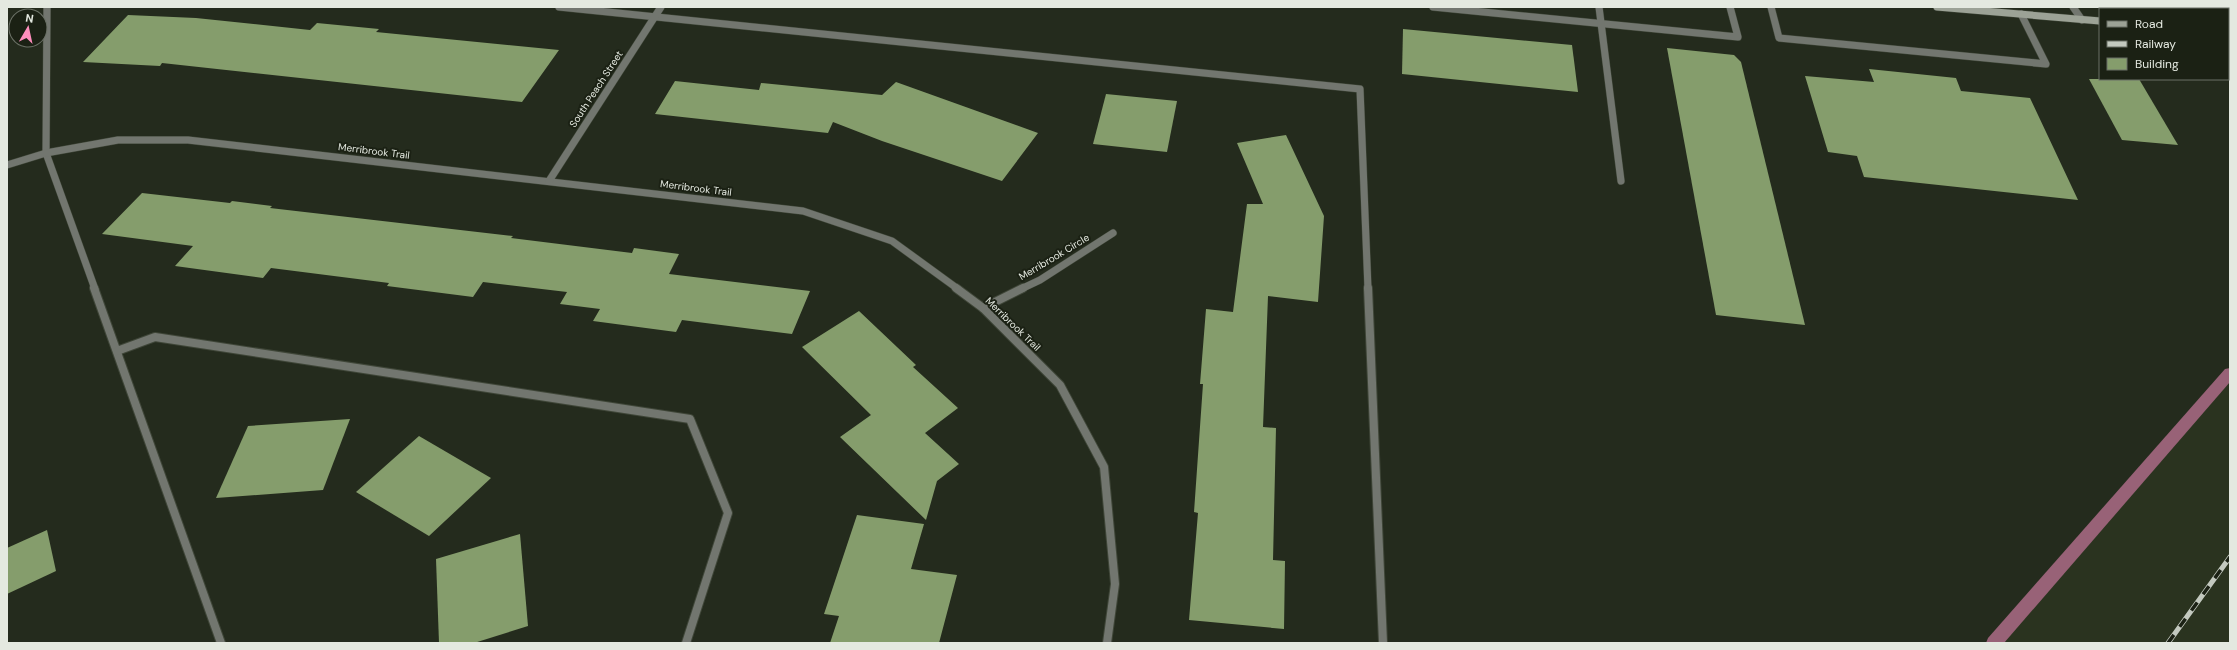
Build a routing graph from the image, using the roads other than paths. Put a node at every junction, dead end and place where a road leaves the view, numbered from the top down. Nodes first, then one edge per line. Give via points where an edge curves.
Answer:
1 (47, 7) edge
2 (559, 7) edge
3 (661, 7) edge
4 (1433, 7) edge
5 (1599, 7) edge
6 (1730, 7) edge
7 (1771, 7) edge
8 (1937, 7) edge
9 (2073, 7) edge
10 (2021, 14) junction
11 (656, 16) junction
12 (2082, 20) junction
13 (2099, 21) edge
14 (1601, 24) junction
15 (46, 153) junction
16 (7, 165) edge
17 (1621, 181) dead end
18 (549, 182) junction
19 (1113, 233) dead end
20 (983, 308) junction
21 (117, 351) junction
22 (221, 643) edge
23 (686, 643) edge
24 (1107, 643) edge
25 (1383, 643) edge

1 - 15 street
2 - 11 street
3 - 11 street, South Peach Street
4 - 14 street
5 - 14 street
6 - 14 street via 1738,37
7 - 10 street via 1779,38 2046,64
8 - 10 street
9 - 12 street
10 - 12 street
11 - 18 street, South Peach Street
11 - 25 street via 1360,89
12 - 13 street
14 - 17 street
15 - 16 street, Merribrook Trail
15 - 18 street, Merribrook Trail via 118,140 188,140
15 - 21 street
18 - 20 street, Merribrook Trail via 803,211 892,241
19 - 20 street, Merribrook Circle via 1040,280
20 - 24 street, Merribrook Trail via 1060,385 1104,467 1115,584
21 - 22 street
21 - 23 street via 155,338 690,419 728,514

